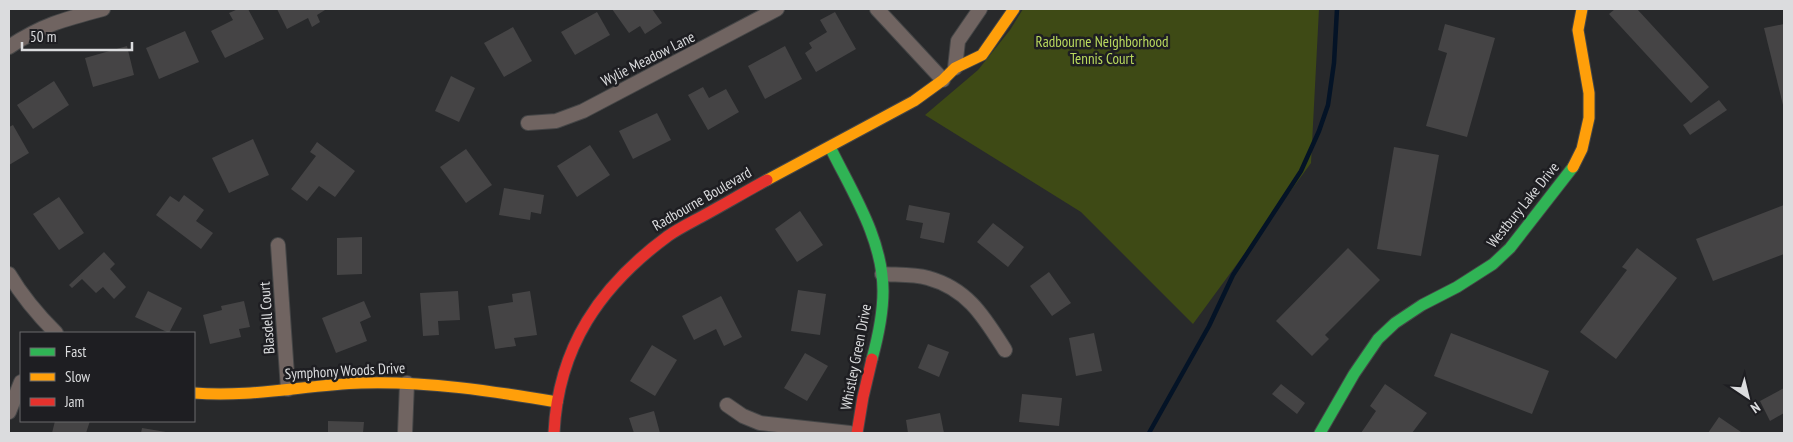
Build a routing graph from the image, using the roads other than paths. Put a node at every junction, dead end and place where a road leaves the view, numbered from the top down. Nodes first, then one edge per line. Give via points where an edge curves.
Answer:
1 (103, 9) edge
2 (777, 9) edge
3 (877, 9) edge
4 (980, 9) edge
5 (1014, 9) edge
6 (1582, 9) edge
7 (9, 47) edge
8 (955, 68) junction
9 (943, 80) junction
10 (528, 123) dead end
11 (830, 147) junction
12 (278, 245) dead end
13 (9, 274) edge
14 (882, 274) junction
15 (55, 332) edge
16 (1005, 350) dead end
17 (20, 384) edge
18 (406, 384) junction
19 (288, 389) junction
20 (195, 393) edge
21 (557, 402) junction
22 (727, 405) dead end
23 (9, 412) edge
24 (405, 433) edge
25 (554, 433) edge
26 (850, 433) edge
27 (857, 433) edge
28 (1320, 433) edge

1 - 7 street via 40,28
2 - 10 street, Wylie Meadow Lane via 583,110 556,121
3 - 9 street
4 - 8 street via 958,41
5 - 8 street, Radbourne Boulevard via 982,55
6 - 28 street, Westbury Lake Drive via 1578,30 1589,94 1589,118 1582,150 1572,170 1494,264 1422,305 1378,339
8 - 9 street, Radbourne Boulevard
9 - 11 street, Radbourne Boulevard via 914,101
11 - 14 street, Whistley Green Drive via 872,236
11 - 21 street, Radbourne Boulevard via 669,235 632,265 597,304 581,329 564,370
12 - 19 street, Blasdell Court
13 - 15 street via 41,319
14 - 16 street via 927,278 953,288 981,313
14 - 27 street, Whistley Green Drive via 881,322
17 - 23 street
18 - 19 street, Symphony Woods Drive via 365,383
18 - 21 street, Symphony Woods Drive via 479,390
18 - 24 street
19 - 20 street, Symphony Woods Drive via 216,395
21 - 25 street, Radbourne Boulevard
22 - 26 street via 760,423

